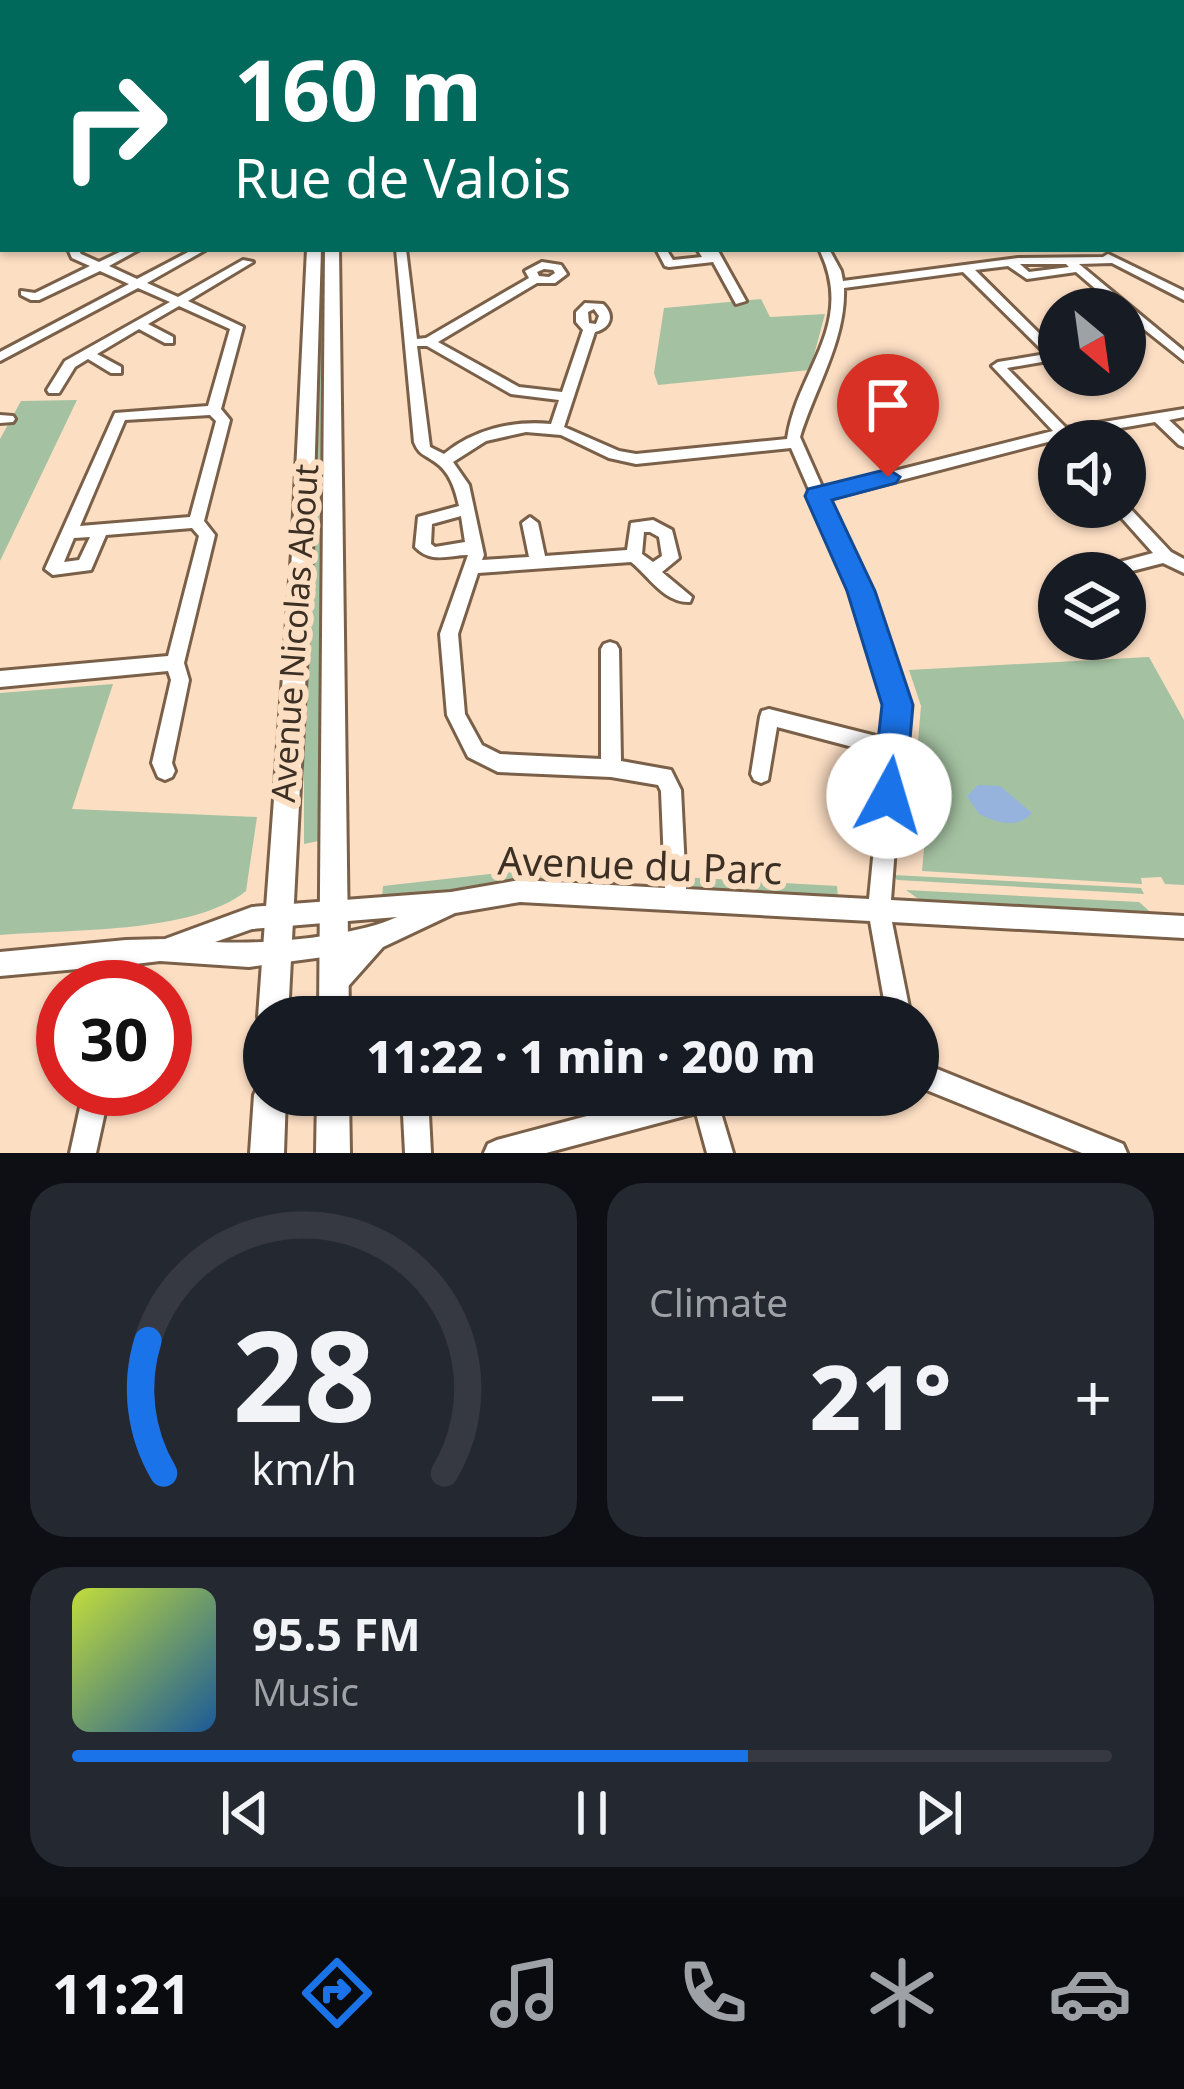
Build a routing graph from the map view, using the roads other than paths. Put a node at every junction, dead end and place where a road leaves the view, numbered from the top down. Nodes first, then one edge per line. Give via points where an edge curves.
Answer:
1 (425, 0) edge
2 (439, 0) edge
3 (74, 252) edge
4 (129, 252) edge
5 (196, 252) edge
6 (314, 252) edge
7 (332, 252) edge
8 (401, 252) edge
9 (663, 252) edge
10 (704, 252) edge
11 (714, 252) edge
12 (825, 252) edge
13 (968, 252) edge
14 (1079, 257) edge
15 (247, 262) dead end
16 (982, 265) junction
17 (101, 267) junction
18 (966, 268) junction
19 (536, 279) dead end
20 (139, 283) junction
21 (841, 285) junction
22 (25, 293) dead end
23 (1184, 296) edge
24 (180, 301) junction
25 (740, 301) dead end
26 (138, 325) junction
27 (591, 326) dead end
28 (169, 340) dead end
29 (429, 342) junction
30 (412, 343) junction
31 (88, 354) junction
32 (1184, 357) edge
33 (0, 359) edge
34 (116, 370) dead end
35 (54, 390) dead end
36 (567, 398) junction
37 (214, 410) junction
38 (1184, 413) edge
39 (1158, 417) junction
40 (1044, 420) edge
41 (1143, 420) edge
42 (556, 429) junction
43 (1038, 442) edge
44 (1184, 442) edge
45 (794, 443) junction
46 (446, 460) junction
47 (817, 496) junction
48 (467, 509) junction
49 (196, 522) junction
50 (530, 523) dead end
51 (1139, 528) edge
52 (100, 531) junction
53 (68, 533) junction
54 (474, 547) junction
55 (634, 556) junction
56 (1165, 556) junction
57 (538, 561) junction
58 (1146, 561) edge
59 (475, 567) junction
60 (1184, 567) edge
61 (653, 570) junction
62 (684, 596) dead end
63 (610, 649) dead end
64 (175, 663) junction
65 (0, 679) edge
66 (893, 749) junction
67 (611, 768) junction
68 (165, 771) dead end
69 (761, 774) dead end
70 (676, 898) junction
71 (454, 902) junction
72 (334, 908) junction
73 (879, 910) junction
74 (278, 914) junction
75 (1184, 927) edge
76 (375, 939) junction
77 (334, 947) junction
78 (160, 950) junction
79 (126, 951) junction
80 (274, 954) junction
81 (124, 960) edge
82 (0, 964) edge
83 (334, 985) junction
84 (273, 996) edge
85 (334, 996) edge
86 (895, 996) edge
87 (939, 1082) edge
88 (91, 1116) edge
89 (269, 1116) edge
90 (333, 1116) edge
91 (416, 1116) edge
92 (632, 1116) edge
93 (713, 1116) edge
94 (492, 1152) edge
95 (83, 1153) edge
96 (267, 1153) edge
97 (333, 1153) edge
98 (418, 1153) edge
99 (720, 1153) edge
100 (1114, 1153) edge

1 - 2 street
3 - 17 street
4 - 17 street
5 - 20 street
6 - 74 main road, Avenue Nicolas About
7 - 72 main road, Avenue Nicolas About
8 - 30 street
9 - 10 street via 669,264 709,260
11 - 25 street
12 - 21 street
13 - 16 street
14 - 16 street via 1028,276 1011,262
14 - 23 street via 1115,260
14 - 32 street
15 - 24 street
16 - 18 street
17 - 20 street
17 - 22 street via 35,298
18 - 21 street
18 - 40 street via 1054,356 998,366
19 - 29 street
20 - 24 street
20 - 33 street
21 - 45 street via 820,377
24 - 26 street
24 - 37 street via 237,327
26 - 28 street
26 - 31 street
27 - 36 street
29 - 30 street
29 - 36 street via 515,391
30 - 46 street via 421,442
31 - 34 street
31 - 35 street via 70,364
36 - 42 street
37 - 49 street via 223,420
37 - 53 street via 119,416
38 - 39 street
39 - 41 street
39 - 44 street
42 - 45 street via 636,460
42 - 46 street via 479,437
43 - 47 street
45 - 47 street
46 - 48 street
47 - 66 street via 861,591 898,705
48 - 54 street
48 - 54 street via 424,520 423,547
49 - 52 street
49 - 64 street via 207,535
50 - 57 street
51 - 56 street
52 - 53 street
52 - 53 street via 85,566 53,569
54 - 59 street
55 - 57 street
55 - 61 street
55 - 61 street via 638,526 666,534 671,558
56 - 58 street
56 - 60 street
57 - 59 street
59 - 67 street via 449,634 456,716 475,751 498,763
61 - 62 street
63 - 67 street
64 - 65 street
64 - 68 street via 181,680
66 - 69 street via 769,717
66 - 73 street
67 - 70 street via 664,777 671,790
70 - 71 street, Avenue du Parc via 520,891
70 - 73 street, Avenue du Parc
71 - 72 street, Avenue du Parc
71 - 76 street, Avenue du Parc
72 - 74 street, Avenue du Parc
72 - 77 main road, Avenue Nicolas About
73 - 75 street, Avenue du Parc
73 - 86 street
74 - 78 street, Avenue du Parc
74 - 80 main road, Avenue Nicolas About
76 - 77 street, Avenue du Parc
76 - 83 street, Avenue du Parc
77 - 80 street, Avenue du Parc
77 - 83 main road, Avenue Nicolas About
78 - 79 street
78 - 80 street, Avenue du Parc
79 - 81 street
79 - 82 street
80 - 84 main road, Avenue Nicolas About
83 - 85 main road, Avenue Nicolas About
87 - 100 street
88 - 95 street
89 - 96 main road
90 - 97 main road
91 - 98 street
92 - 94 street
93 - 99 street

